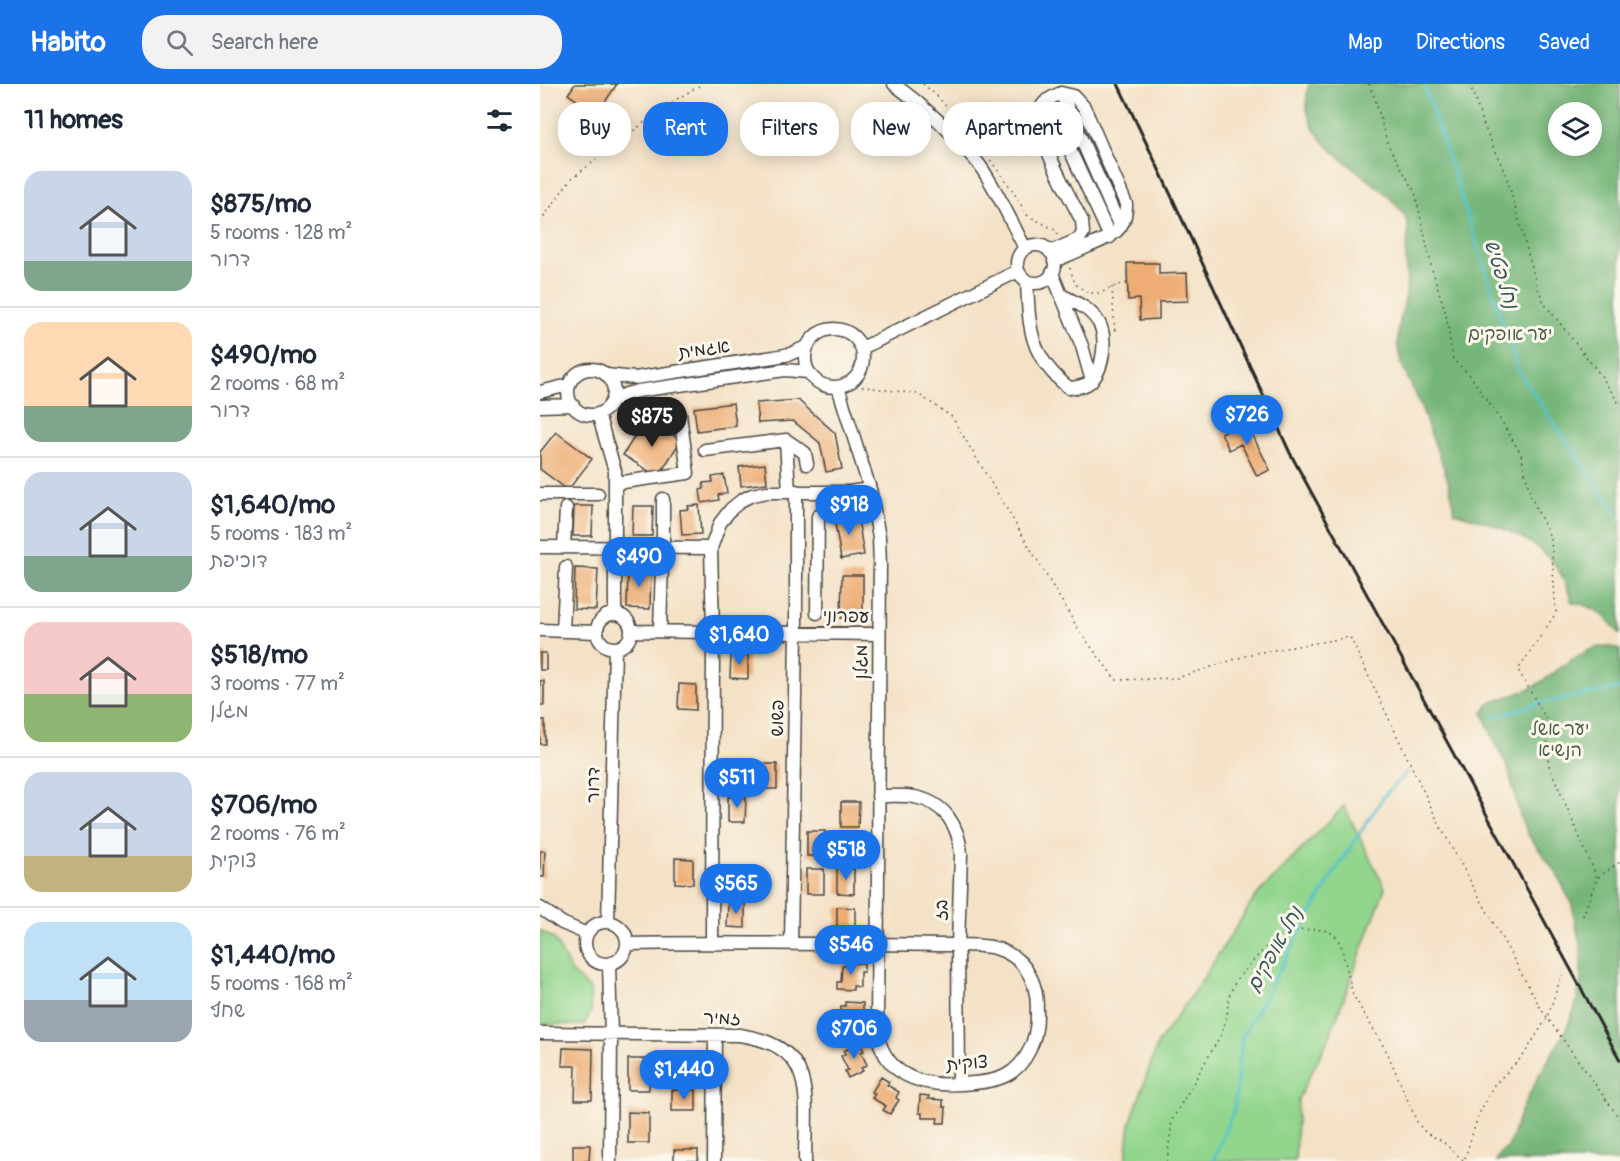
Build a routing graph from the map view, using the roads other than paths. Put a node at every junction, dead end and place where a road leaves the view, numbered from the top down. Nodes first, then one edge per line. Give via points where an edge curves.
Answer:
1 (894, 84) edge
2 (1047, 100) junction
3 (1110, 237) junction
4 (1025, 248) junction
5 (1056, 260) junction
6 (1022, 276) junction
7 (1061, 295) junction
8 (806, 347) junction
9 (862, 348) junction
10 (808, 372) junction
11 (606, 375) junction
12 (1092, 381) junction
13 (569, 385) junction
14 (842, 386) junction
15 (540, 393) edge
16 (612, 401) junction
17 (573, 405) junction
18 (540, 406) edge
19 (598, 414) junction
20 (680, 415) dead end
21 (786, 440) junction
22 (705, 450) dead end
23 (807, 464) dead end
24 (616, 483) junction
25 (870, 489) junction
26 (793, 492) junction
27 (540, 494) edge
28 (598, 494) dead end
29 (663, 499) dead end
30 (566, 508) dead end
31 (818, 516) dead end
32 (540, 547) edge
33 (564, 547) junction
34 (616, 547) junction
35 (663, 548) junction
36 (711, 548) junction
37 (818, 562) junction
38 (662, 563) dead end
39 (796, 563) junction
40 (566, 567) dead end
41 (817, 613) dead end
42 (615, 614) junction
43 (540, 630) edge
44 (563, 631) junction
45 (632, 631) junction
46 (597, 632) junction
47 (660, 632) junction
48 (713, 632) junction
49 (796, 633) junction
50 (879, 634) junction
51 (615, 649) junction
52 (878, 796) junction
53 (540, 908) edge
54 (608, 922) junction
55 (587, 934) junction
56 (712, 942) junction
57 (628, 944) junction
58 (791, 944) junction
59 (878, 944) junction
60 (958, 945) junction
61 (609, 964) junction
62 (540, 1033) edge
63 (611, 1035) junction
64 (715, 1035) junction
65 (959, 1084) junction
66 (610, 1161) edge
67 (714, 1161) edge
68 (805, 1161) edge

1 - 4 street via 928,112 978,164
2 - 3 street
2 - 3 street via 1060,93 1074,96 1084,107 1126,204 1120,227
2 - 5 street via 1038,119 1042,138 1082,221 1083,233
3 - 5 street
4 - 5 street via 1039,246
4 - 6 street via 1017,259
5 - 6 street via 1048,279 1042,282 1033,283
5 - 7 street
6 - 9 street
6 - 12 street via 1030,331 1047,367 1069,388
7 - 12 street
7 - 12 street via 1090,311 1100,325 1101,364
8 - 9 street via 815,334 831,328 850,333
8 - 10 street via 804,360
8 - 11 street, אגמית via 774,357 635,378
9 - 14 street via 859,373
10 - 14 street via 821,384
10 - 16 street, אגמית via 785,370 638,391
11 - 13 street via 588,369 576,375
11 - 16 street via 614,390
13 - 15 street
13 - 17 street
14 - 25 street, מגלן
16 - 19 street
17 - 18 street
17 - 19 street via 584,413
19 - 24 street
20 - 24 street via 688,473
21 - 22 street
21 - 23 street via 805,453
21 - 26 street, פשוש
24 - 34 street
25 - 26 street
25 - 50 street, מגלן via 879,537
26 - 36 street via 767,492 742,500 720,523
26 - 39 street, פשוש
27 - 28 street
29 - 35 street
30 - 33 street
31 - 37 street
32 - 33 street
33 - 34 street
34 - 35 street
34 - 42 street
35 - 36 street
36 - 48 street
37 - 39 street
37 - 41 street
38 - 47 street
39 - 49 street, פשוש
40 - 44 street
42 - 45 street via 628,621
42 - 46 street via 604,617
43 - 44 street
44 - 46 street
45 - 47 street, עפרוני
45 - 51 street via 629,642
46 - 51 street via 602,644
47 - 48 street, עפרוני
48 - 49 street, עפרוני
48 - 56 street
49 - 50 street, עפרוני
49 - 58 street, פשוש
50 - 52 street, מגלן
51 - 54 street, דרור
52 - 59 street, מגלן
52 - 60 street, בז via 916,797 931,802 956,828 961,854
53 - 55 street
54 - 55 street via 598,923
54 - 57 street via 626,933
55 - 61 street via 585,945 589,955
56 - 57 street
56 - 58 street
57 - 61 street via 622,957
58 - 59 street
59 - 60 street, צוקית
59 - 65 street, צוקית via 877,1033 886,1058 906,1075 919,1080
60 - 65 street, בז
60 - 65 street, צוקית via 993,948 1022,964 1036,992 1037,1028 1028,1053 1005,1076
61 - 63 street
62 - 63 street, זמיר
63 - 64 street, זמיר
63 - 66 street
64 - 67 street
64 - 68 street, זמיר via 764,1041 795,1062 806,1096

